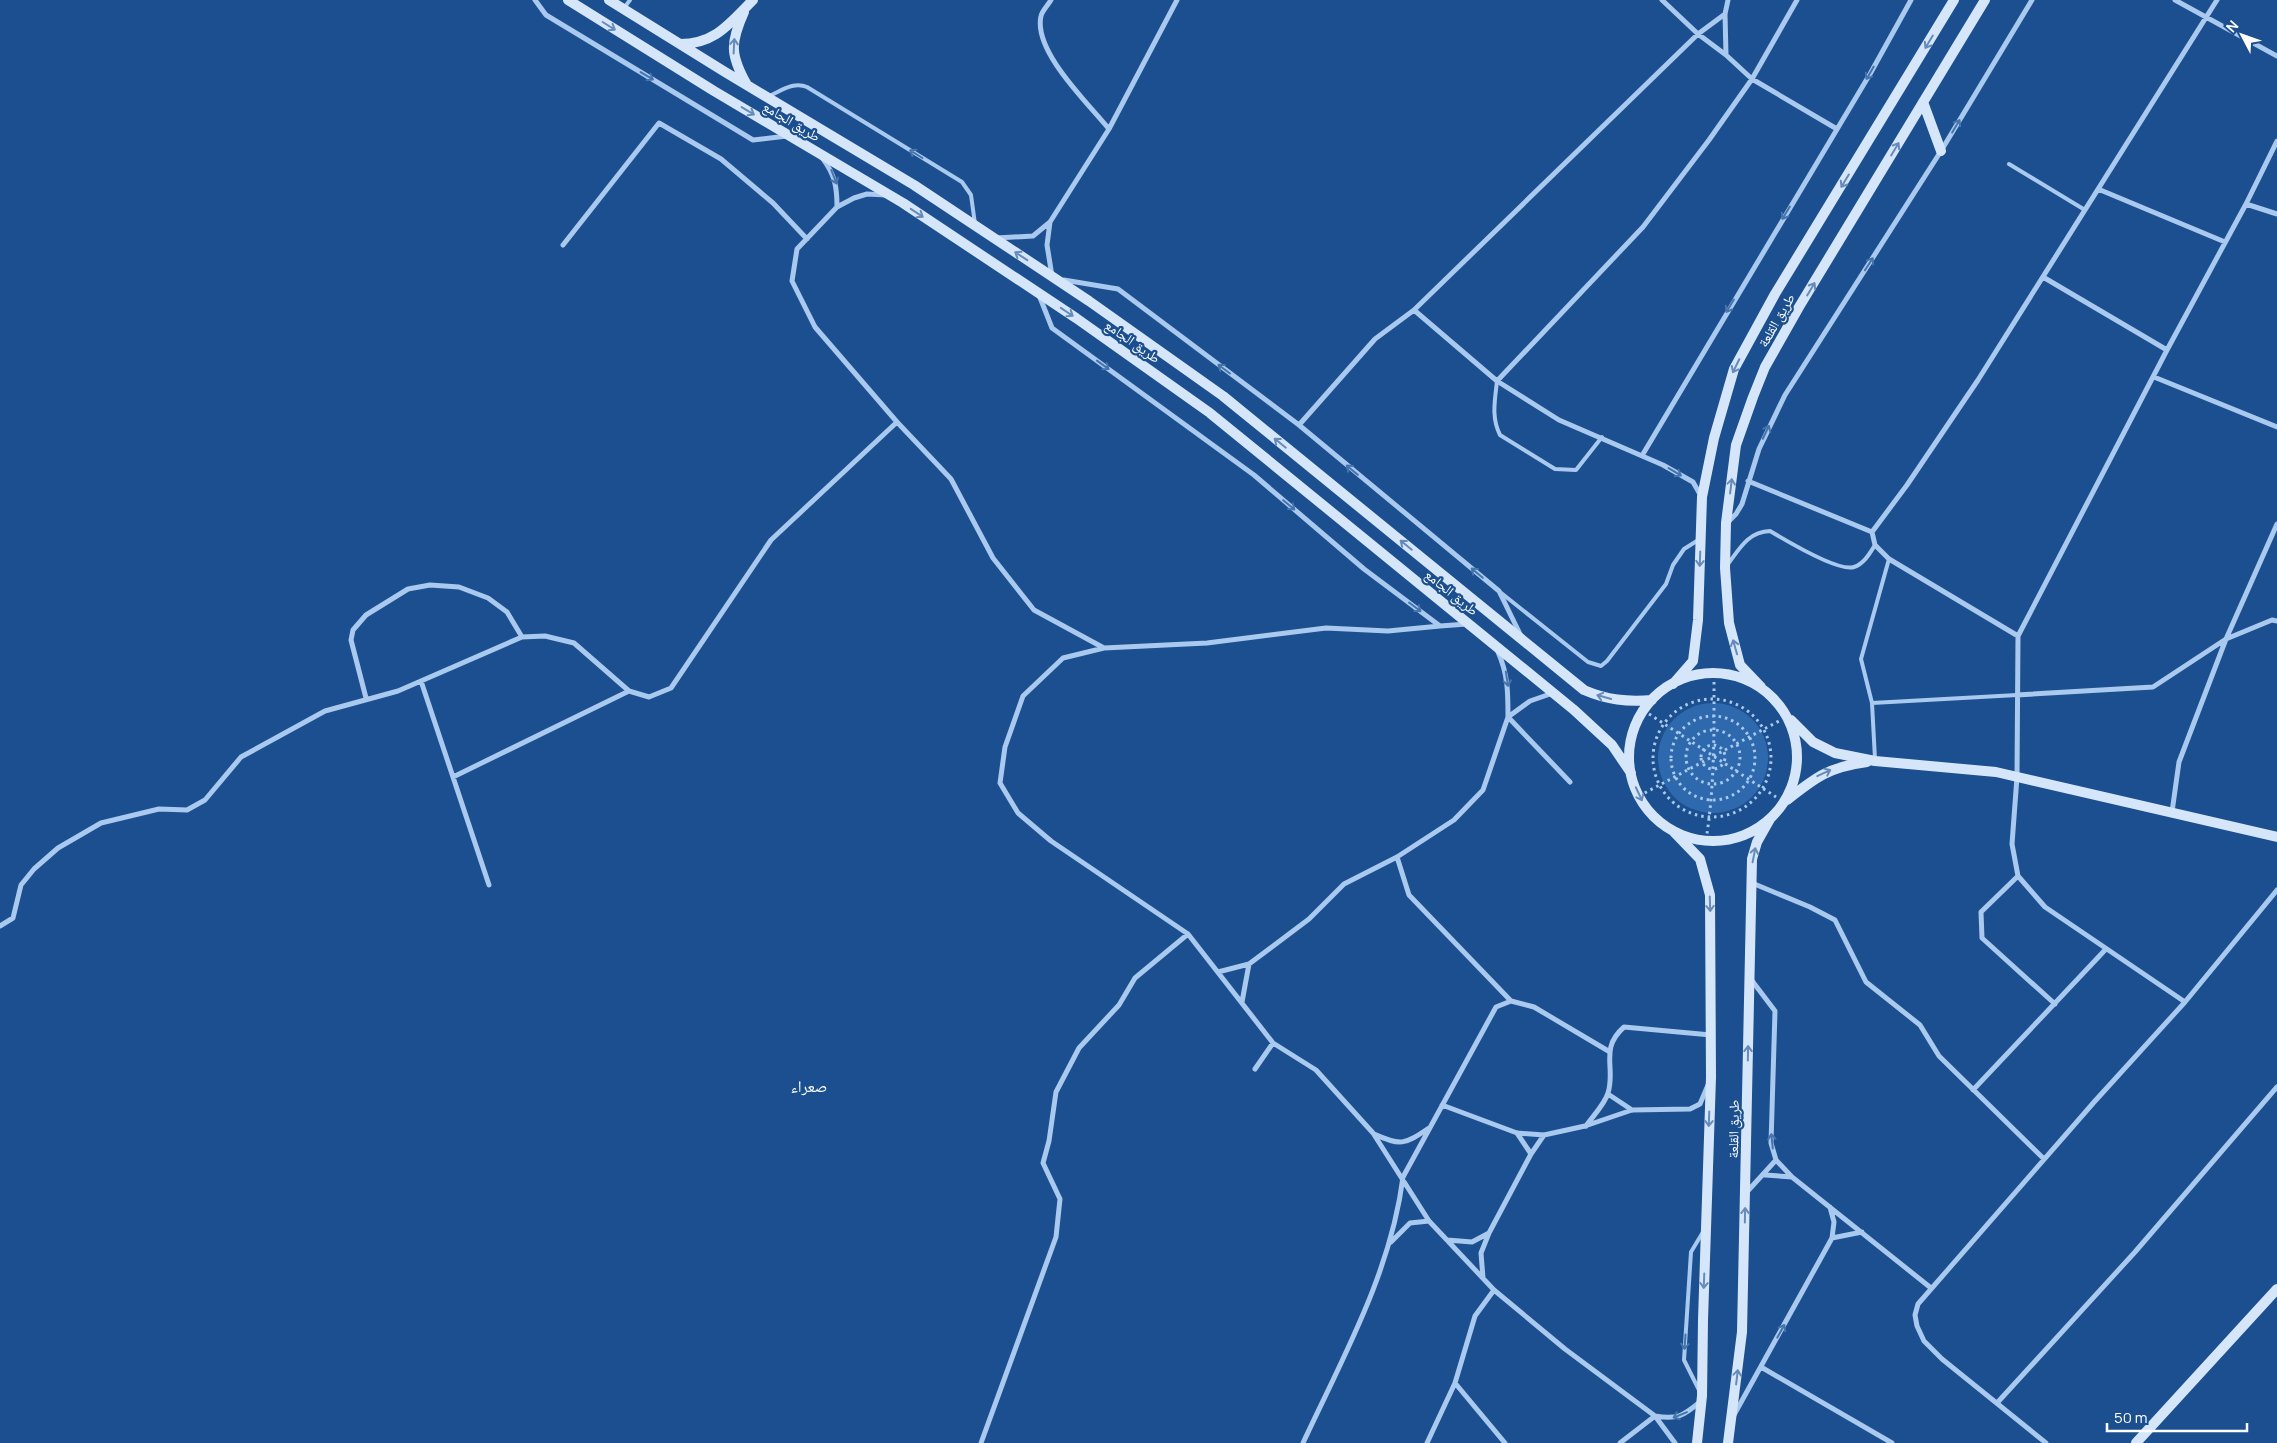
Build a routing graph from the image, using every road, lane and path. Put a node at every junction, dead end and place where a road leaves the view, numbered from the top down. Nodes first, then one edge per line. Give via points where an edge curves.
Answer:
1 (535, 0) edge
2 (568, 0) edge
3 (609, 0) edge
4 (630, 0) edge
5 (1051, 0) edge
6 (1177, 0) edge
7 (1662, 0) edge
8 (1728, 0) edge
9 (1797, 0) edge
10 (1911, 0) edge
11 (1954, 0) edge
12 (1985, 0) edge
13 (2032, 0) edge
14 (2175, 0) edge
15 (2217, 0) edge
16 (750, 3) edge
17 (623, 9) junction
18 (1725, 14) junction
19 (2206, 19) junction
20 (1698, 34) junction
21 (678, 44) junction
22 (1726, 55) junction
23 (2277, 56) edge
24 (1752, 78) junction
25 (747, 86) junction
26 (767, 97) junction
27 (1923, 102) junction
28 (1108, 129) junction
29 (1837, 129) junction
30 (789, 136) junction
31 (2277, 141) edge
32 (1941, 151) junction
33 (817, 152) junction
34 (2009, 164) dead end
35 (2098, 189) junction
36 (889, 195) junction
37 (2246, 204) junction
38 (837, 207) junction
39 (2085, 210) junction
40 (2277, 214) edge
41 (1050, 222) junction
42 (975, 226) junction
43 (807, 238) junction
44 (993, 238) junction
45 (2225, 242) junction
46 (563, 245) dead end
47 (2043, 277) junction
48 (1054, 278) junction
49 (1038, 293) junction
50 (1414, 310) junction
51 (2167, 350) junction
52 (2154, 377) junction
53 (1497, 381) junction
54 (897, 422) junction
55 (1299, 426) junction
56 (2277, 427) edge
57 (1602, 437) junction
58 (1643, 454) junction
59 (1748, 481) junction
60 (1702, 497) junction
61 (1726, 524) junction
62 (2277, 524) edge
63 (1872, 532) junction
64 (1701, 539) junction
65 (1876, 545) junction
66 (1890, 559) junction
67 (1725, 568) junction
68 (1499, 591) junction
69 (2277, 621) edge
70 (1469, 624) junction
71 (1440, 626) junction
72 (2018, 636) junction
73 (522, 638) junction
74 (2226, 639) junction
75 (1524, 641) junction
76 (1494, 644) junction
77 (1104, 648) junction
78 (1714, 673) junction
79 (421, 681) junction
80 (1673, 684) junction
81 (1761, 687) junction
82 (629, 691) junction
83 (1553, 693) junction
84 (2017, 695) junction
85 (366, 698) junction
86 (1714, 698) junction
87 (1652, 700) junction
88 (1872, 703) junction
89 (1644, 711) junction
90 (1714, 715) junction
91 (1508, 717) junction
92 (1787, 717) junction
93 (1663, 723) junction
94 (1765, 729) junction
95 (1714, 731) junction
96 (1678, 733) junction
97 (1750, 737) junction
98 (1691, 742) junction
99 (1736, 744) junction
100 (1713, 745) junction
101 (1703, 750) junction
102 (1724, 751) junction
103 (1713, 757) junction
104 (1875, 761) junction
105 (1702, 762) junction
106 (1724, 764) junction
107 (1689, 770) junction
108 (1712, 770) junction
109 (1630, 772) junction
110 (1735, 772) junction
111 (453, 777) junction
112 (1675, 777) junction
113 (2017, 777) junction
114 (1748, 780) junction
115 (1570, 782) dead end
116 (1712, 784) junction
117 (1659, 786) junction
118 (1763, 790) junction
119 (1639, 796) junction
120 (1711, 800) junction
121 (1784, 802) junction
122 (2172, 812) junction
123 (1710, 818) junction
124 (1770, 819) junction
125 (1674, 832) junction
126 (2277, 838) edge
127 (1706, 840) junction
128 (1397, 857) junction
129 (2018, 876) junction
130 (1752, 883) junction
131 (488, 885) dead end
132 (2277, 890) edge
133 (0, 926) edge
134 (1188, 934) junction
135 (2106, 949) junction
136 (1249, 964) junction
137 (1218, 972) junction
138 (1750, 978) junction
139 (1511, 1001) junction
140 (1242, 1002) junction
141 (2185, 1002) junction
142 (2054, 1004) junction
143 (1711, 1035) junction
144 (1273, 1043) junction
145 (1610, 1052) junction
146 (1255, 1069) dead end
147 (1711, 1077) junction
148 (2277, 1087) edge
149 (1973, 1090) junction
150 (1608, 1094) junction
151 (2272, 1094) junction
152 (2277, 1098) edge
153 (1442, 1105) junction
154 (1632, 1110) junction
155 (1585, 1126) junction
156 (1430, 1127) junction
157 (1373, 1133) junction
158 (1517, 1133) junction
159 (1544, 1135) junction
160 (1531, 1154) junction
161 (2044, 1159) junction
162 (1776, 1160) junction
163 (1765, 1175) junction
164 (1792, 1176) junction
165 (1403, 1177) junction
166 (1745, 1194) junction
167 (1830, 1206) junction
168 (1428, 1221) junction
169 (1706, 1228) junction
170 (1862, 1232) junction
171 (1489, 1233) junction
172 (1832, 1238) junction
173 (1447, 1240) junction
174 (1391, 1242) junction
175 (1484, 1278) junction
176 (1931, 1288) junction
177 (2277, 1289) edge
178 (1494, 1290) junction
179 (1761, 1367) junction
180 (1455, 1383) junction
181 (1702, 1398) junction
182 (1997, 1403) junction
183 (1655, 1416) junction
184 (1731, 1419) junction
185 (981, 1443) edge
186 (1303, 1443) edge
187 (1427, 1443) edge
188 (1505, 1443) edge
189 (1620, 1443) edge
190 (1675, 1443) edge
191 (1697, 1443) edge
192 (1728, 1443) edge
193 (1892, 1443) edge
194 (2046, 1443) edge
195 (2136, 1443) edge

1 -> 30 street via 546,14 753,140
2 -> 30 main road, طريق الجامع
3 - 17 main road, طريق الجامع
4 - 17 lane
5 - 28 street via 1041,16 1041,36 1048,55
6 - 28 street
7 - 20 street
8 - 18 street
9 - 24 street
10 -> 29 street
11 -> 60 main road, طريق القلعة via 1775,294 1734,370 1714,438
12 - 27 main road, طريق القلعة
32 -> 13 street
14 - 19 street
15 - 19 street
16 - 21 main road via 713,38 695,44
25 -> 16 main road via 732,49 736,29
17 - 21 main road, طريق الجامع
18 - 20 street
18 - 22 street
19 - 23 street
19 - 35 street
20 - 22 street
20 - 50 street
21 - 25 main road, طريق الجامع
22 - 24 street
24 - 29 street
24 - 53 street via 1643,227
25 - 26 main road, طريق الجامع
26 - 42 main road, طريق الجامع via 914,185
42 -> 26 lane via 967,188 930,162 800,84
27 - 32 main road
61 -> 27 main road, طريق القلعة via 1736,445 1766,367
28 - 41 street
29 -> 58 street
30 - 33 main road, طريق الجامع
31 - 37 street
59 -> 32 street via 1759,449 1785,395
33 - 36 main road, طريق الجامع
33 -> 38 street via 832,172 837,188
34 - 39 lane
35 - 39 street
35 - 45 street
36 - 38 street via 867,194
36 -> 49 main road, طريق الجامع
37 - 40 street
37 - 45 street
38 - 43 street
39 - 47 street
41 - 44 street via 1033,236
41 - 48 street via 1047,245
42 - 44 main road, طريق الجامع
43 - 46 street via 773,203 721,159 659,123
43 - 54 street via 797,249 792,280 815,327
48 -> 44 main road, طريق الجامع
45 - 51 street
47 - 51 street
47 - 63 street via 1908,485
55 -> 48 street via 1118,289
75 -> 48 main road, طريق الجامع via 1223,396
49 -> 70 main road, طريق الجامع via 1210,413
49 -> 71 street via 1052,328 1254,475 1364,569
50 - 53 street
50 - 55 street via 1375,339
51 - 52 street
52 - 56 street
52 - 72 street
53 - 57 street via 1559,420
53 - 57 lane via 1493,415 1500,435 1555,470 1576,470
54 - 77 street via 951,479 993,558 1034,610
54 - 82 street via 771,540 671,688 649,696
68 -> 55 street
57 - 58 street
58 -> 60 street via 1693,482
59 - 61 street via 1742,504
59 - 63 street
60 - 64 main road, طريق القلعة
61 - 67 main road, طريق القلعة
62 - 74 street
63 - 65 street
64 - 68 lane via 1684,549 1666,584 1601,666 1588,662
64 -> 80 main road, طريق القلعة via 1693,661
65 - 66 street
65 - 67 lane via 1868,557 1854,567 1839,567 1770,531 1758,532 1745,542
66 - 72 street
66 - 88 lane via 1861,659
81 -> 67 main road, طريق القلعة via 1740,665 1729,624
68 - 75 street
69 - 74 street via 2272,620
70 - 71 street
70 - 76 main road, طريق الجامع
71 - 77 street via 1388,631 1326,628 1206,643
72 - 84 street
73 - 79 street
73 - 82 street via 545,636 574,643
73 - 85 street via 507,612 488,598 459,588 430,585 408,589 366,615 353,630 351,640
74 - 84 street via 2153,688
74 - 122 street via 2179,762
87 -> 75 main road, طريق الجامع via 1628,702 1584,690
76 - 83 main road, طريق الجامع
76 -> 91 street via 1506,668
77 - 134 street via 1063,658 1023,696 1005,747 1000,782 1018,813 1051,841
78 - 80 main road via 1690,676
78 - 81 main road via 1744,679
78 - 86 path
79 - 85 street via 398,691
79 - 111 street
80 - 87 main road
81 - 92 main road, طريق القلعة
82 - 111 street
83 - 91 street via 1530,701
83 - 109 main road, طريق الجامع via 1612,745
84 - 88 lane
84 - 113 street
85 - 133 street via 325,711 241,757 204,800 187,810 159,809 101,824 58,848 21,885 13,918
86 - 90 path
86 - 93 path via 1695,700 1677,709
86 - 94 path via 1730,700 1744,707
87 - 89 main road
88 - 104 lane
89 - 93 path
89 - 109 main road via 1630,746
90 - 95 path
90 - 96 path via 1700,717
90 - 97 path via 1735,721
91 - 115 street
91 - 128 street via 1484,790 1454,820
92 - 94 path
92 - 104 main road via 1813,742 1834,753
92 - 121 main road via 1795,738 1797,759 1793,781
93 - 96 path
93 - 117 path via 1654,743 1653,765
94 - 97 path
94 - 118 path via 1771,744 1772,760
95 - 98 path via 1705,732
95 - 99 path via 1727,734
95 - 100 path
96 - 98 path
96 - 112 path via 1670,762
97 - 99 path
97 - 114 path via 1755,759 1754,770
98 - 101 path
98 - 107 path via 1686,760
99 - 102 path
99 - 110 path via 1740,758
100 - 101 path
100 - 102 path
100 - 103 path
101 - 103 path
101 - 105 path
102 - 103 path
102 - 106 path
103 - 105 path
103 - 106 path
103 - 108 path
104 - 113 main road via 1996,772
121 -> 104 main road via 1817,776 1843,765
105 - 107 path
105 - 108 path
106 - 108 path
106 - 110 path
107 - 112 path
107 - 116 path via 1698,780
108 - 116 path
109 -> 119 main road
110 - 114 path
110 - 116 path via 1725,781
111 - 131 street
112 - 117 path
112 - 120 path via 1690,794
113 - 122 main road
113 - 129 street via 2012,844
114 - 118 path
114 - 120 path via 1732,795
116 - 120 path
117 - 119 path
117 - 123 path via 1680,808
118 - 121 path
118 - 123 path via 1740,811
119 - 125 main road via 1654,817
120 - 123 path
121 - 124 main road
122 - 126 main road
123 - 127 path
124 - 127 main road via 1748,833 1724,840
130 -> 124 main road, طريق القلعة via 1752,858
125 - 127 main road
125 -> 143 main road, طريق القلعة via 1700,859 1710,895
128 - 136 street via 1344,884 1309,919
128 - 139 street via 1409,895
129 - 135 street via 2045,907
129 - 142 street via 1981,912 1982,938
130 - 138 main road, طريق القلعة
130 - 149 street via 1835,920 1866,982 1920,1026 1938,1056
132 - 141 street
134 - 137 street
134 - 185 street via 1135,978 1119,1005 1079,1048 1056,1092 1043,1163 1060,1200 1056,1237
135 - 141 street
135 - 142 street
136 - 137 street
136 - 140 street
137 - 140 street
162 -> 138 street via 1771,1143 1775,1011
166 -> 138 main road, طريق القلعة
139 - 145 street via 1534,1007
139 - 153 street via 1496,1007
140 - 144 street
141 - 161 street
142 - 149 street
143 - 145 street via 1624,1027 1613,1037
143 - 147 main road, طريق القلعة
144 - 146 street
144 - 157 street via 1316,1070
145 - 150 street
147 - 154 street via 1700,1104 1690,1109
147 -> 169 main road, طريق القلعة
148 - 151 street
149 - 161 street
150 - 154 street
150 - 155 street
151 - 152 street
151 - 182 street via 2135,1252
153 - 156 street
153 - 158 street
154 - 155 street
155 - 159 street
156 - 157 street via 1412,1139 1395,1144
156 - 165 street
157 - 165 street
158 - 159 street
158 - 160 street
159 - 160 street
160 - 171 street
161 - 176 street
162 - 163 street
162 - 164 street
163 - 164 street
163 - 166 street
164 - 167 street
165 - 168 street
165 - 174 street
184 -> 166 main road, طريق القلعة via 1742,1332
167 - 170 street
167 - 172 street via 1834,1222
168 - 173 street
168 - 174 street via 1410,1223
169 -> 181 main road, طريق القلعة
169 -> 181 lane via 1691,1252 1684,1360
170 - 172 street
170 - 176 street
171 - 173 street via 1472,1242
171 - 175 street via 1481,1253
179 -> 172 street
173 - 175 street
174 - 186 street via 1365,1311
175 - 178 street
176 - 182 street via 1918,1304 1915,1315 1924,1342
177 - 195 main road
178 - 180 street via 1475,1316
178 - 183 street via 1565,1349
179 - 184 street
179 - 193 street
180 - 187 street
180 - 188 street
181 -> 183 street via 1679,1417
181 - 191 main road, طريق القلعة
182 - 194 street
183 - 189 street
183 - 190 street
184 - 192 main road, طريق القلعة

